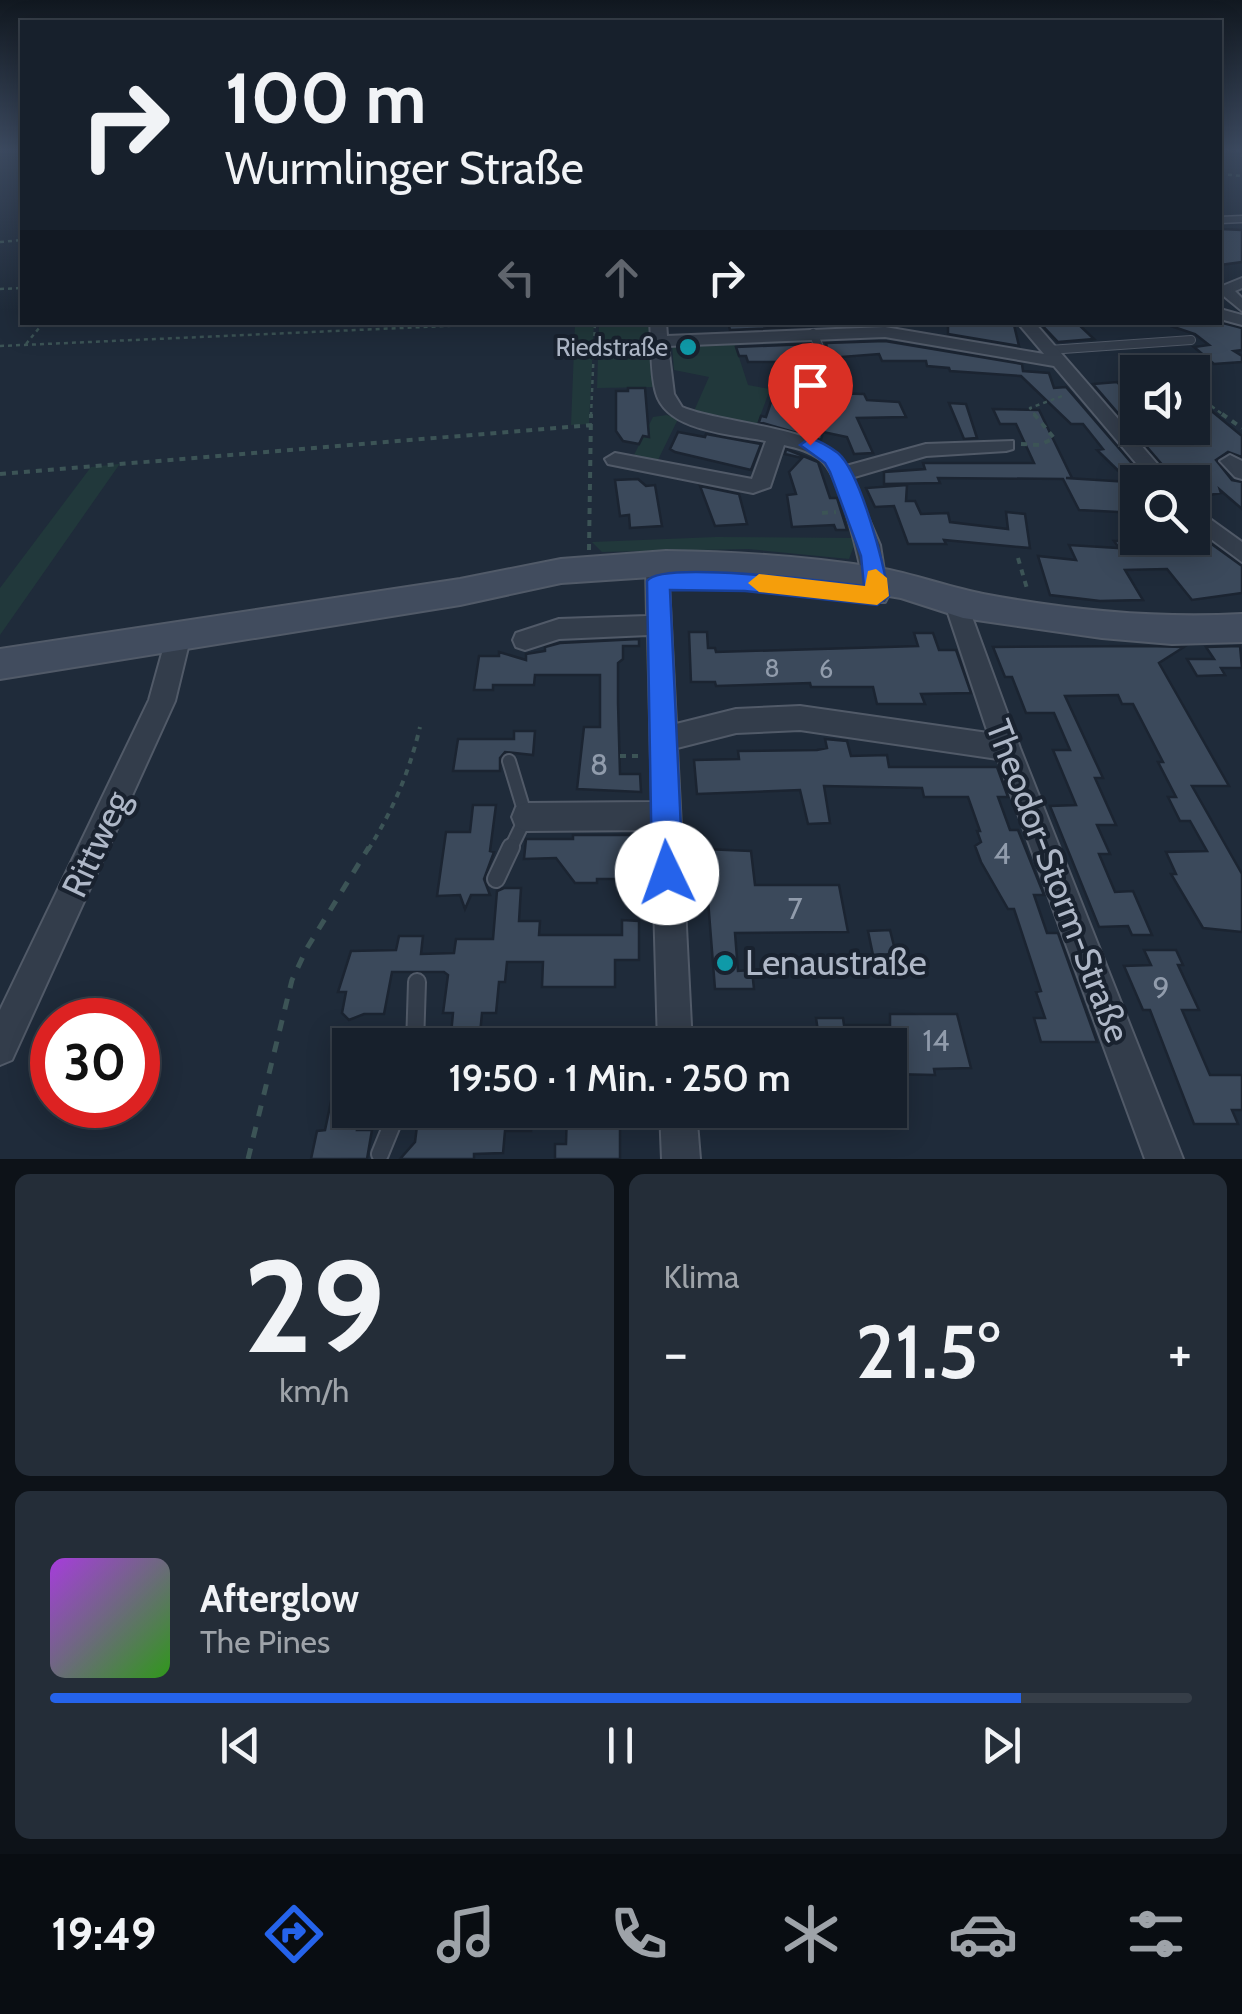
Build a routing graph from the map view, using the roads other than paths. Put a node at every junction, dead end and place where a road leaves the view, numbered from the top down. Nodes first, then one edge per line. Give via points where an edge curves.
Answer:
1 (1242, 282) edge
2 (1223, 289) edge
3 (1242, 306) edge
4 (1028, 325) edge
5 (659, 332) edge
6 (813, 333) junction
7 (1191, 340) dead end
8 (822, 354) dead end
9 (1054, 356) junction
10 (777, 437) junction
11 (1006, 445) road end
12 (615, 458) dead end
13 (1148, 465) edge
14 (841, 474) junction
15 (1210, 528) edge
16 (1242, 554) edge
17 (658, 573) junction
18 (877, 588) junction
19 (966, 604) junction
20 (660, 625) junction
21 (1242, 628) edge
22 (179, 634) junction
23 (525, 640) dead end
24 (0, 664) edge
25 (662, 740) junction
26 (1007, 748) junction
27 (509, 761) dead end
28 (664, 816) junction
29 (526, 818) junction
30 (496, 879) dead end
31 (417, 982) dead end
32 (415, 1028) edge
33 (674, 1028) edge
34 (0, 1048) edge
35 (391, 1128) edge
36 (679, 1128) edge
37 (380, 1154) dead end
38 (681, 1159) edge
39 (1164, 1159) edge

1 - 2 street
2 - 3 street
4 - 9 street
5 - 6 street
5 - 10 street via 665,394 675,411
6 - 8 lane
6 - 9 street via 885,332
7 - 9 lane
9 - 13 street
10 - 12 street via 764,482 753,486
10 - 14 street via 819,449
11 - 14 street via 926,450
14 - 18 street via 869,545
15 - 16 street
17 - 18 main road
17 - 20 street
17 - 22 main road via 460,592
18 - 19 main road
19 - 21 main road via 1147,630
19 - 26 street, Theodor-Storm-Straße
20 - 23 street via 559,629
20 - 25 street
22 - 24 main road
22 - 34 street, Rittweg via 162,701
25 - 26 street via 736,721 800,718
25 - 28 street
26 - 39 street, Theodor-Storm-Straße
27 - 29 lane
28 - 29 street
28 - 33 street
29 - 30 lane
31 - 32 lane
35 - 37 lane
36 - 38 street

